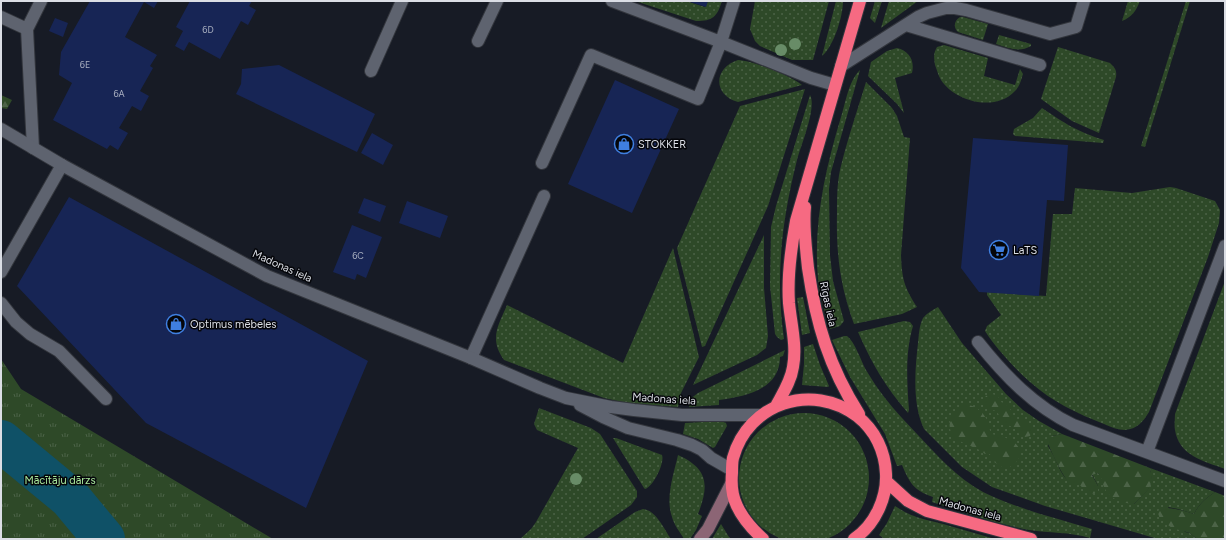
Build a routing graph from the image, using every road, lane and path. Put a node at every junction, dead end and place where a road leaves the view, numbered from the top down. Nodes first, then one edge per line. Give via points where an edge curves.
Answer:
1 (40, 1) edge
2 (402, 1) edge
3 (497, 1) edge
4 (612, 1) edge
5 (734, 1) edge
6 (860, 1) edge
7 (1084, 1) edge
8 (967, 6) edge
9 (1, 17) edge
10 (906, 25) junction
11 (27, 29) junction
12 (478, 41) dead end
13 (722, 42) junction
14 (1040, 65) dead end
15 (841, 66) junction
16 (371, 71) dead end
17 (835, 85) junction
18 (1, 129) edge
19 (33, 148) junction
20 (542, 163) dead end
21 (62, 165) junction
22 (808, 184) junction
23 (544, 196) dead end
24 (1225, 246) edge
25 (1, 272) edge
26 (1, 303) edge
27 (978, 342) dead end
28 (471, 358) junction
29 (566, 398) junction
30 (106, 399) dead end
31 (776, 406) junction
32 (761, 415) junction
33 (863, 420) junction
34 (1147, 452) junction
35 (732, 470) junction
36 (886, 481) junction
37 (1225, 481) edge
38 (732, 484) junction
39 (700, 539) edge
40 (763, 539) edge
41 (854, 539) edge
42 (1031, 539) edge

1 - 11 street
2 - 16 street
3 - 12 street
4 - 13 street
5 - 13 street
6 - 15 highway, Rīgas iela
7 - 8 street via 1076,27 1050,34
8 - 10 street via 937,10
9 - 11 street
10 - 14 street
10 - 15 street
11 - 19 street
13 - 17 street via 805,76
13 - 20 street via 698,99 591,55
15 - 17 highway, Rīgas iela
17 - 22 highway, Rīgas iela
18 - 19 street, Madonas iela
19 - 21 street, Madonas iela
21 - 25 street
21 - 28 street, Madonas iela via 267,276
22 - 31 highway, Rīgas iela via 796,221 788,278 794,366 791,378
22 - 33 highway, Rīgas iela via 804,216 805,237 816,317 834,371
23 - 28 street
24 - 34 street
26 - 30 street via 16,322 30,334 59,351
27 - 34 street via 1028,397 1052,414 1074,425
28 - 29 street, Madonas iela
29 - 32 street, Madonas iela via 611,407 682,415
29 - 35 street, Madonas iela via 628,428 692,445
31 - 32 highway
31 - 33 highway via 794,400 813,399 831,402 848,409
32 - 35 highway via 744,434 733,458
33 - 36 highway via 874,433 881,448 886,464
34 - 37 street
35 - 38 highway
36 - 41 highway via 883,501 873,520 860,536
36 - 42 highway, Madonas iela via 908,501 927,511
38 - 39 main road
38 - 40 highway via 736,505 747,524

